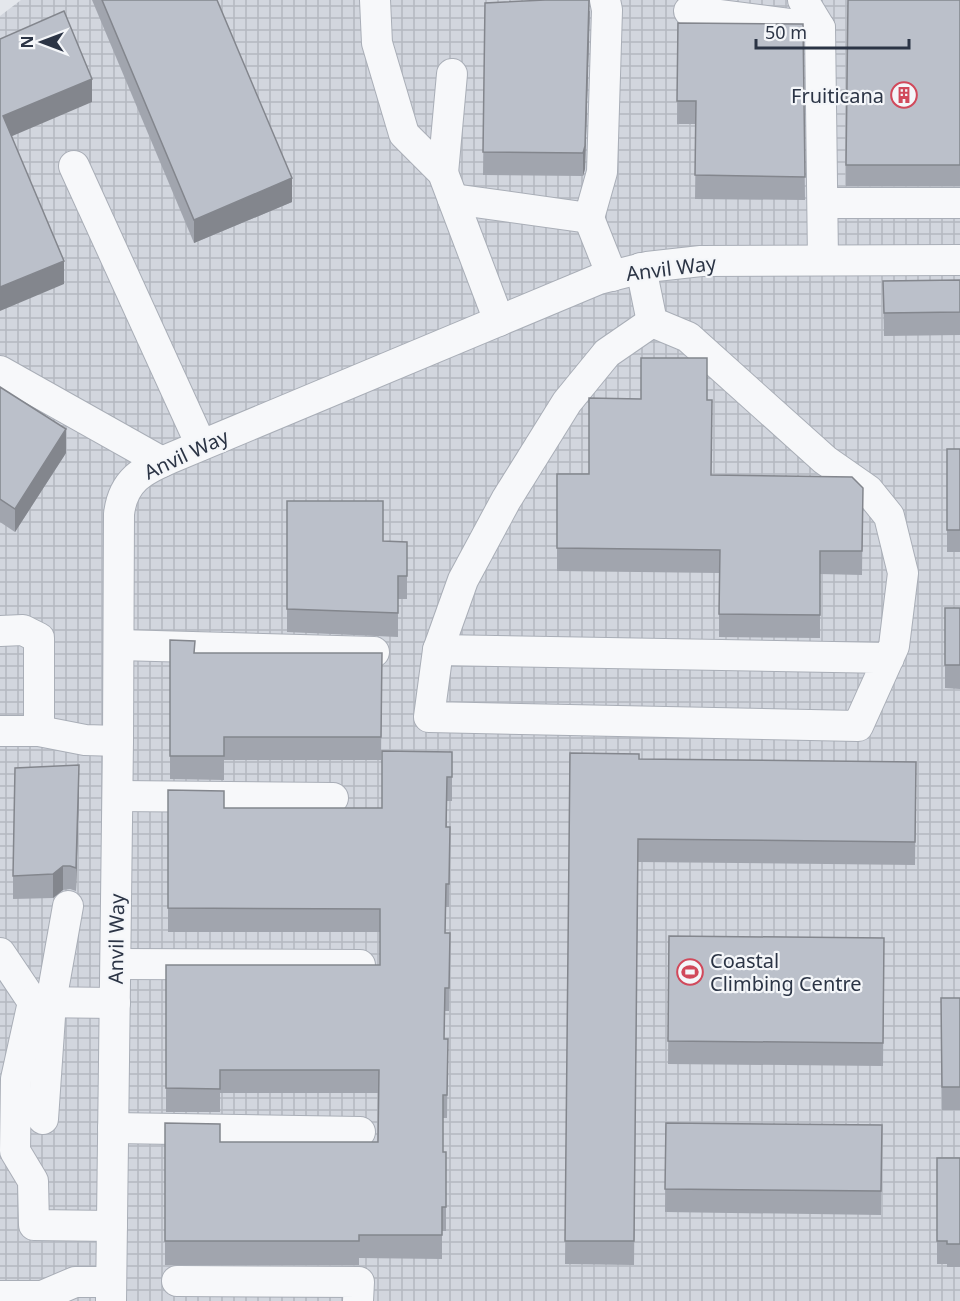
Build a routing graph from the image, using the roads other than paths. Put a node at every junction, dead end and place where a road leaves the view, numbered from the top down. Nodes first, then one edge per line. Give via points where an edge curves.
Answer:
1 (375, 0) edge
2 (606, 0) edge
3 (803, 0) edge
4 (689, 11) dead end
5 (820, 28) junction
6 (452, 74) dead end
7 (74, 166) dead end
8 (448, 186) junction
9 (823, 203) junction
10 (960, 203) edge
11 (589, 219) junction
12 (823, 260) junction
13 (960, 260) edge
14 (641, 268) junction
15 (612, 276) junction
16 (499, 321) junction
17 (652, 322) junction
18 (0, 371) edge
19 (201, 445) junction
20 (162, 462) junction
21 (0, 631) edge
22 (119, 645) junction
23 (438, 650) junction
24 (374, 652) edge
25 (889, 658) junction
26 (0, 731) edge
27 (39, 731) junction
28 (118, 741) junction
29 (118, 796) junction
30 (333, 798) dead end
31 (68, 906) dead end
32 (0, 953) edge
33 (116, 964) junction
34 (360, 965) edge
35 (42, 1002) junction
36 (115, 1003) junction
37 (43, 1119) dead end
38 (113, 1128) junction
39 (360, 1132) dead end
40 (112, 1226) junction
41 (177, 1281) dead end
42 (111, 1292) edge
43 (0, 1296) edge
44 (358, 1301) edge

1 - 8 street via 377,43 404,134
2 - 11 street via 602,172
3 - 5 street
4 - 5 street
5 - 9 street
6 - 8 street
7 - 19 street
8 - 11 street
8 - 16 street
9 - 10 street
9 - 12 street
11 - 15 street
12 - 13 street, Anvil Way
12 - 14 street, Anvil Way via 701,261
14 - 15 street, Anvil Way
14 - 17 street
15 - 16 street, Anvil Way
16 - 19 street, Anvil Way
17 - 23 street via 607,353 567,402 506,500 463,580
17 - 25 street via 688,338 825,460 868,490 889,516 903,573
18 - 20 street
19 - 20 street, Anvil Way
20 - 22 street, Anvil Way via 138,475 120,506
21 - 27 street via 23,630 39,638
22 - 24 street
22 - 28 street, Anvil Way
23 - 25 street
23 - 25 street via 429,717 846,726 858,726
26 - 27 street
27 - 28 street via 85,740
28 - 29 street, Anvil Way
29 - 30 street
29 - 33 street, Anvil Way
31 - 35 street
32 - 35 street
33 - 34 street
33 - 36 street, Anvil Way
35 - 36 street
35 - 37 street
35 - 40 street via 16,1079 15,1151 33,1181 34,1225
36 - 38 street, Anvil Way
38 - 39 street
38 - 40 street, Anvil Way
40 - 42 street, Anvil Way
41 - 44 street via 359,1282
42 - 43 street via 75,1282 42,1296

